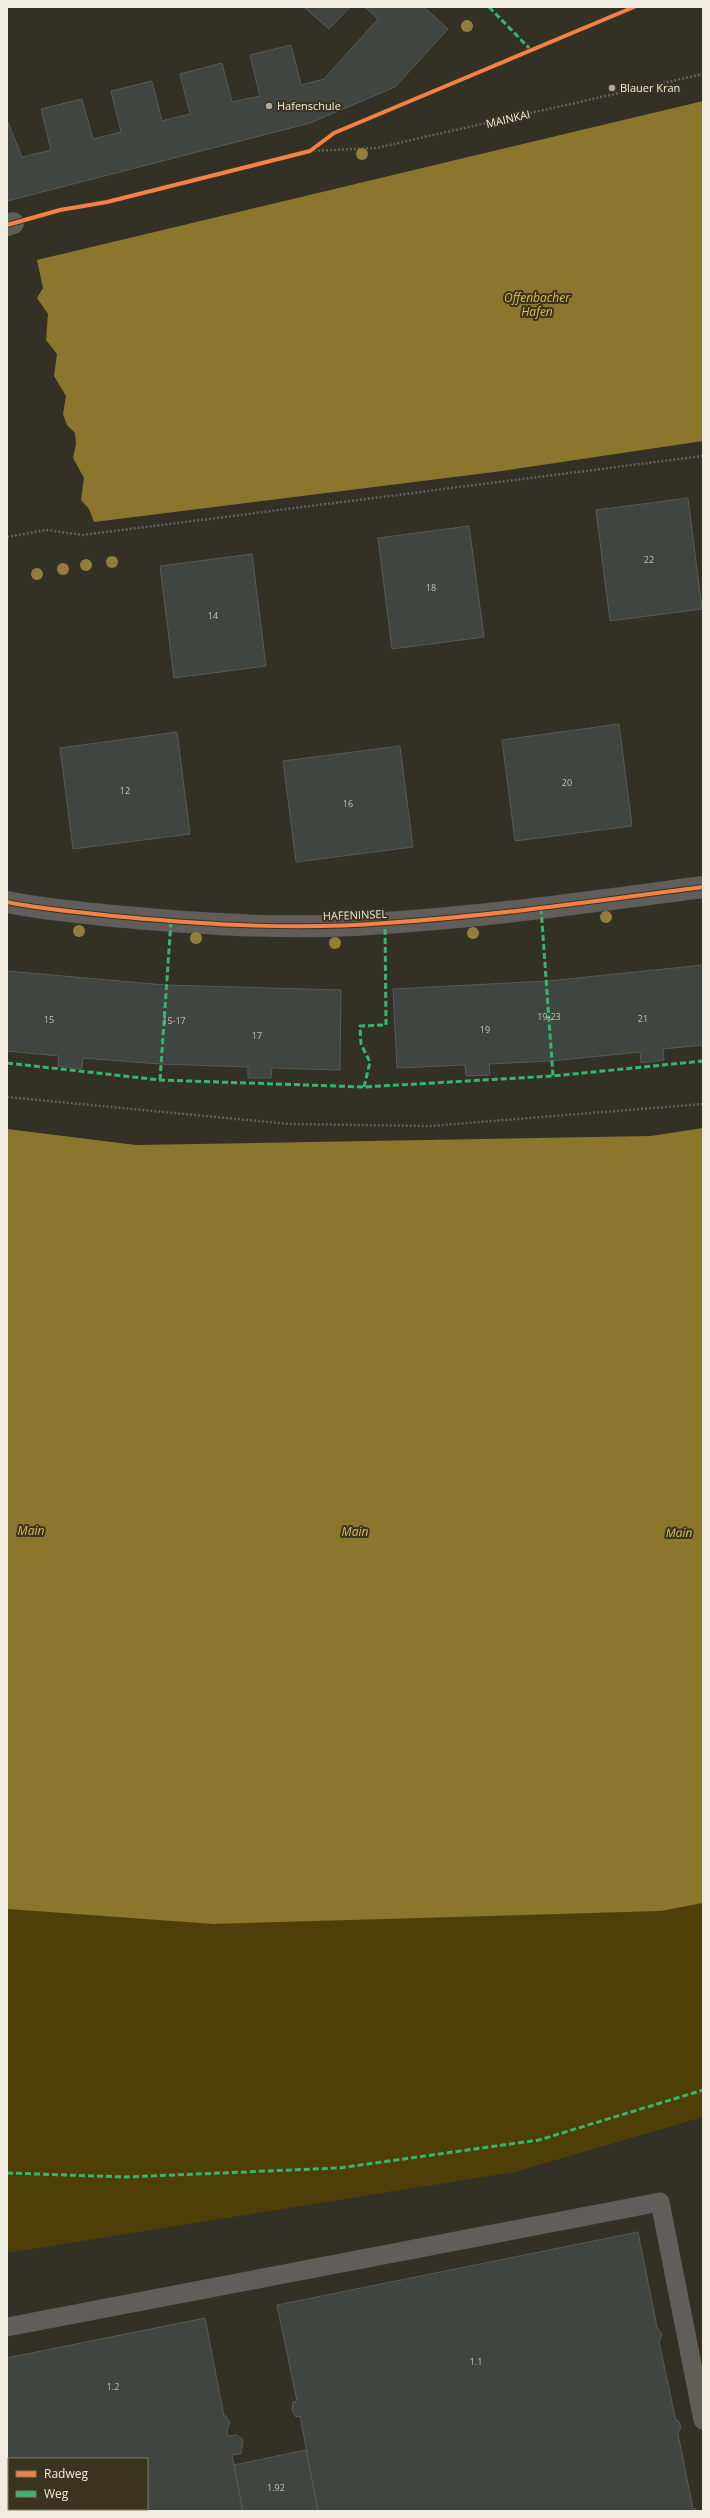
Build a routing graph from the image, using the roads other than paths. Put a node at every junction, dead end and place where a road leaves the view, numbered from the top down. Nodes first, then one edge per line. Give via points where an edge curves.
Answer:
1 (703, 887) edge
2 (7, 902) edge
3 (7, 2327) edge
4 (703, 2420) edge

1 - 2 street, HAFENINSEL via 541,908 385,924 332,926 171,921
3 - 4 lane via 660,2202

